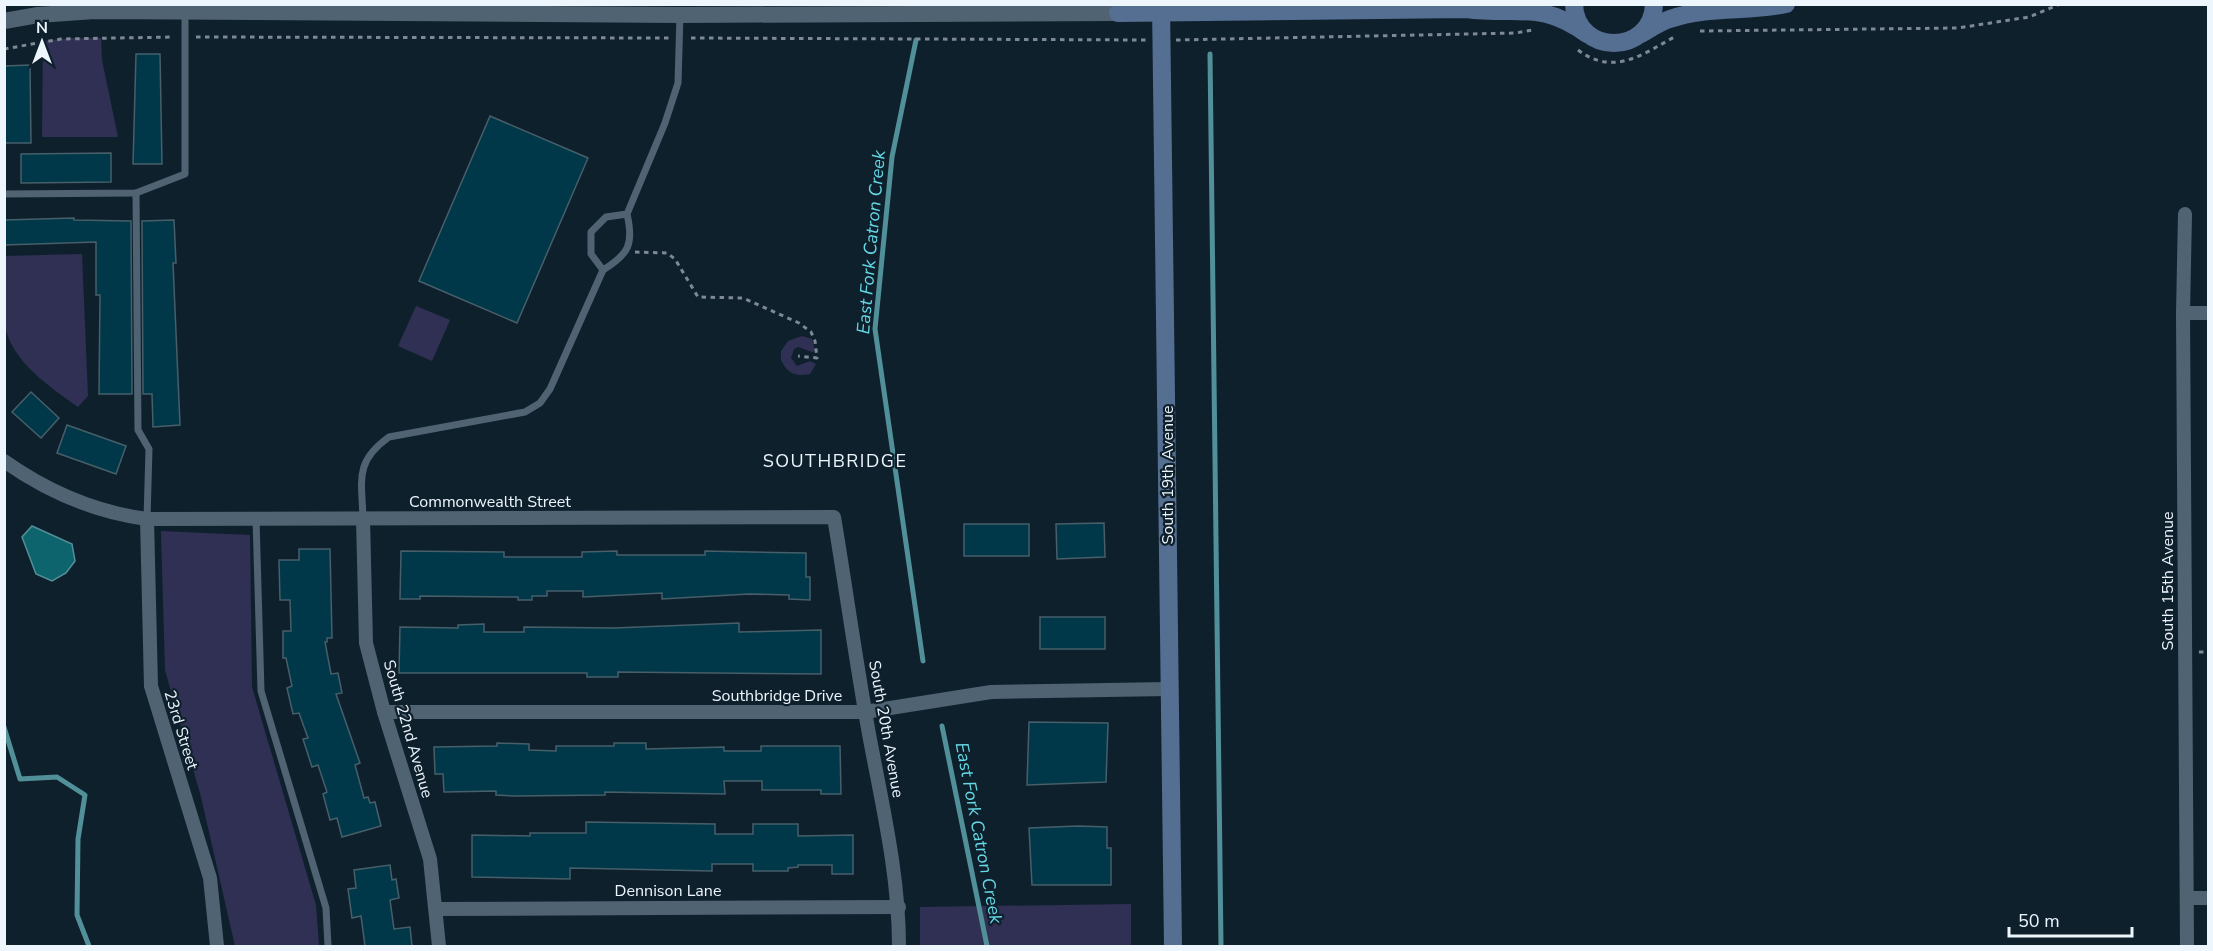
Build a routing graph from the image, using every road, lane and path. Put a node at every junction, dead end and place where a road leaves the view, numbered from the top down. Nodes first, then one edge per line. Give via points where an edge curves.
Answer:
1 (1574, 4) edge
2 (1654, 4) edge
3 (1786, 4) edge
4 (1474, 7) edge
5 (1161, 8) edge
6 (680, 10) edge
7 (185, 11) junction
8 (1118, 13) joint
9 (4, 21) edge
10 (1587, 34) junction
11 (1641, 34) junction
12 (185, 37) junction
13 (679, 38) junction
14 (1127, 41) dead end
15 (4, 48) edge
16 (136, 193) junction
17 (4, 194) edge
18 (627, 214) junction
19 (2185, 214) dead end
20 (628, 250) junction
21 (603, 270) junction
22 (2183, 313) junction
23 (2208, 314) edge
24 (798, 356) dead end
25 (4, 461) edge
26 (834, 517) joint
27 (147, 519) junction
28 (256, 519) junction
29 (363, 519) junction
30 (1168, 689) junction
31 (384, 712) junction
32 (865, 712) junction
33 (2187, 898) junction
34 (2208, 898) edge
35 (899, 907) junction
36 (437, 909) junction
37 (217, 946) edge
38 (328, 946) edge
39 (439, 946) edge
40 (899, 946) edge
41 (1173, 946) edge
42 (2187, 946) edge

1 - 10 main road via 1576,18
2 - 11 main road via 1652,18
3 - 11 main road via 1758,10 1682,15
4 - 5 main road
4 - 10 main road via 1496,13 1545,11
5 - 8 main road
5 - 30 main road, South 19th Avenue
6 - 7 street
6 - 8 street
6 - 13 lane
7 - 9 street via 94,11
7 - 12 lane
10 - 11 main road via 1614,44
12 - 13 path
12 - 15 path via 61,39
12 - 16 lane via 185,174
13 - 14 path
13 - 18 lane via 678,83
16 - 17 lane
16 - 27 lane via 138,430 149,448
18 - 20 lane
18 - 21 lane via 606,217 591,232 591,254
19 - 22 street, South 15th Avenue
20 - 21 lane
20 - 24 path via 667,253 699,297 743,298 799,323 811,332 818,351 817,358
21 - 29 lane via 550,389 540,403 525,412 389,437 370,450 362,470
22 - 23 street
22 - 33 street, South 15th Avenue
25 - 27 street, Commonwealth Street via 61,496 97,509
26 - 29 street, Commonwealth Street
26 - 32 street, South 20th Avenue
27 - 28 street, Commonwealth Street
27 - 37 street, 23rd Street via 150,686 210,878
28 - 29 street, Commonwealth Street
28 - 38 lane via 261,691 326,908
29 - 31 street, South 22nd Avenue via 366,643
30 - 32 street, Southbridge Drive via 992,692
30 - 41 main road, South 19th Avenue
31 - 32 street, Southbridge Drive
31 - 36 street, South 22nd Avenue via 430,859
32 - 35 street, South 20th Avenue
33 - 34 street
33 - 42 street, South 15th Avenue
35 - 36 street, Dennison Lane
35 - 40 street, South 20th Avenue
36 - 39 street, South 22nd Avenue

